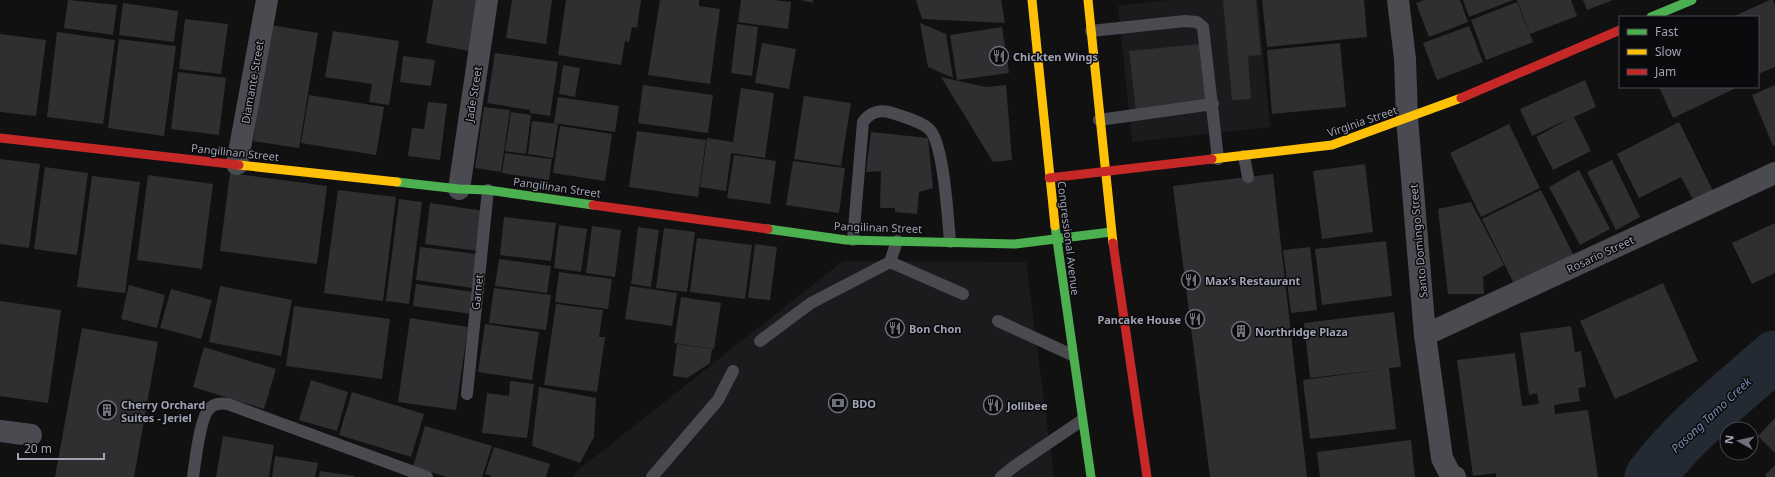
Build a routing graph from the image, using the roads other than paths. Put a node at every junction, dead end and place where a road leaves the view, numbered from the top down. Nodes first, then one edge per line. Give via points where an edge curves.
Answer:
1 (267, 0) edge
2 (487, 0) edge
3 (1032, 0) edge
4 (1088, 0) edge
5 (1398, 0) edge
6 (1692, 0) edge
7 (1653, 16) edge
8 (1619, 30) edge
9 (1091, 32) junction
10 (1212, 104) junction
11 (1407, 118) junction
12 (1099, 120) junction
13 (0, 138) edge
14 (1244, 156) junction
15 (1218, 159) junction
16 (237, 164) junction
17 (1104, 172) junction
18 (1775, 173) edge
19 (1248, 177) dead end
20 (1049, 178) junction
21 (459, 189) junction
22 (488, 190) junction
23 (1112, 232) junction
24 (853, 240) junction
25 (1056, 240) junction
26 (897, 241) junction
27 (950, 242) junction
28 (890, 262) junction
29 (963, 294) dead end
30 (998, 321) dead end
31 (1425, 335) junction
32 (760, 341) dead end
33 (1072, 355) junction
34 (733, 371) dead end
35 (467, 394) dead end
36 (1082, 421) junction
37 (0, 431) edge
38 (31, 436) dead end
39 (193, 477) edge
40 (427, 477) edge
41 (652, 477) edge
42 (1001, 477) edge
43 (1091, 477) edge
44 (1146, 477) edge
45 (1455, 477) edge

1 - 16 street, Diamante Street
2 - 21 street, Jade Street
3 - 20 street, Congressional Avenue
4 - 9 street
5 - 11 street, Santo Domingo Street via 1405,59
6 - 7 street
8 - 11 street, Virginia Street
9 - 10 lane via 1185,21 1197,22 1203,27 1205,34
9 - 12 street
10 - 12 lane
10 - 15 lane
11 - 14 street, Virginia Street via 1332,145
11 - 31 street, Santo Domingo Street
12 - 17 street
13 - 16 street, Pangilinan Street
14 - 15 street, Virginia Street
14 - 19 lane
15 - 17 street, Virginia Street
16 - 21 street, Pangilinan Street
17 - 20 street, Virginia Street
17 - 23 street
18 - 31 street, Rosario Street
20 - 25 street, Congressional Avenue
21 - 22 street, Pangilinan Street
22 - 24 street, Pangilinan Street
22 - 35 lane, Garnet
23 - 25 street, Pangilinan Street
23 - 44 street
24 - 26 street, Pangilinan Street
24 - 27 lane via 863,122 873,113 890,112 929,129 936,140 941,158
25 - 27 street, Pangilinan Street via 1015,244
25 - 33 street, Congressional Avenue
26 - 27 street, Pangilinan Street
26 - 28 lane
28 - 29 lane
28 - 32 lane via 811,303
30 - 33 lane
31 - 45 street, Santo Domingo Street via 1442,458 1450,474
33 - 36 street, Congressional Avenue
34 - 41 lane via 718,400
36 - 42 lane
36 - 43 street, Congressional Avenue
37 - 38 street
39 - 40 lane via 204,416 218,403 228,404

